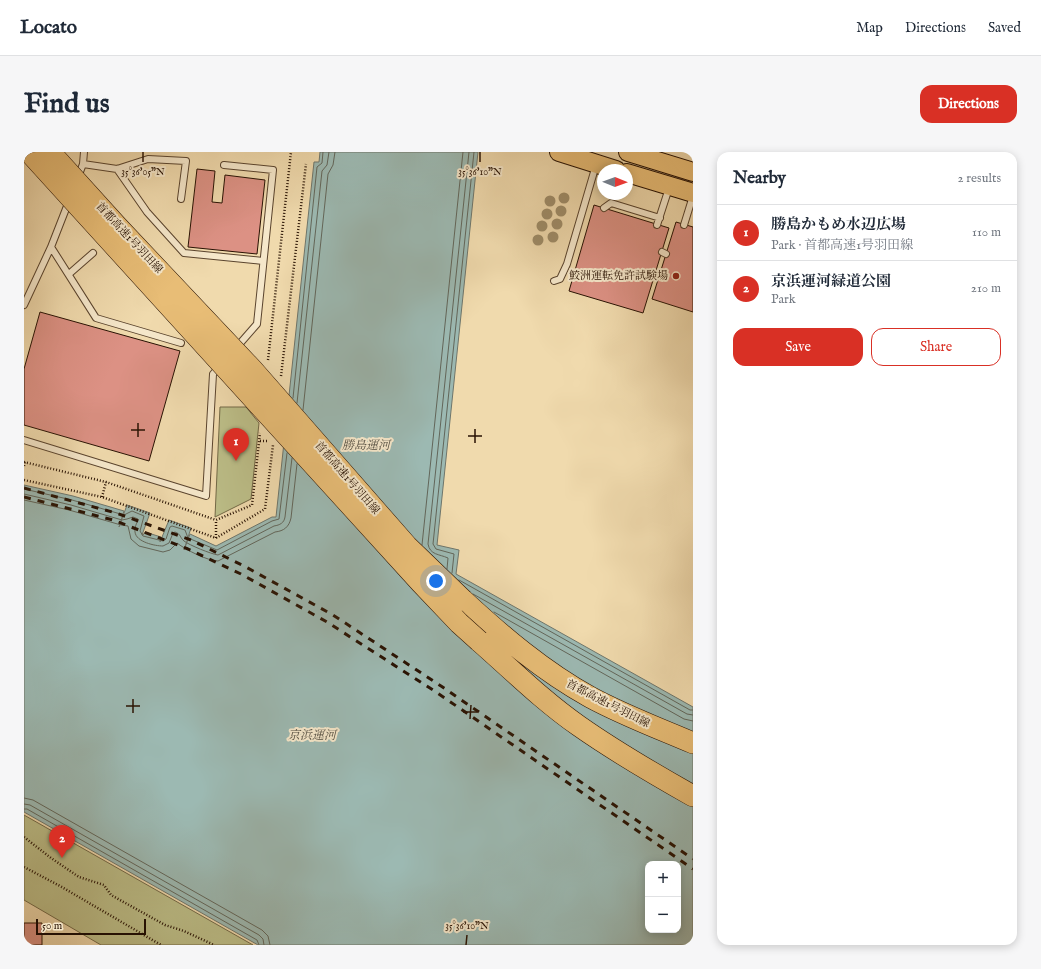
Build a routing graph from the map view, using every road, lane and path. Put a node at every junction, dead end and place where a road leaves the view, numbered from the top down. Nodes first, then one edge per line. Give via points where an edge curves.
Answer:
1 (29, 152) edge
2 (50, 152) edge
3 (84, 152) edge
4 (559, 152) edge
5 (628, 152) edge
6 (83, 164) junction
7 (306, 164) dead end
8 (596, 164) joint
9 (224, 165) dead end
10 (117, 169) junction
11 (693, 172) edge
12 (633, 175) edge
13 (75, 185) dead end
14 (670, 186) junction
15 (73, 192) dead end
16 (693, 195) edge
17 (181, 199) dead end
18 (604, 208) dead end
19 (660, 218) junction
20 (684, 224) dead end
21 (657, 225) dead end
22 (51, 247) junction
23 (93, 253) dead end
24 (263, 261) junction
25 (69, 274) junction
26 (554, 281) dead end
27 (24, 305) edge
28 (181, 343) dead end
29 (281, 378) dead end
30 (24, 440) edge
31 (273, 441) dead end
32 (24, 462) edge
33 (24, 466) edge
34 (24, 480) edge
35 (106, 482) dead end
36 (102, 497) junction
37 (216, 520) dead end
38 (216, 538) junction
39 (693, 743) edge
40 (693, 796) edge
41 (24, 837) edge
42 (24, 867) edge
43 (161, 945) edge
44 (214, 945) edge

1 - 40 highway, 首都高速1号羽田線, bridge via 459,623 526,684 578,725 631,761
2 - 39 highway, 首都高速1号羽田線, bridge via 252,369 407,546 482,617 533,660 562,680 633,718
3 - 6 lane
4 - 8 main road
5 - 11 main road
6 - 10 lane
6 - 13 lane
7 - 29 path
8 - 26 lane via 567,264 560,279
9 - 24 lane via 273,170
10 - 17 lane via 148,159 186,161
10 - 24 lane via 147,212 184,253
12 - 14 main road
14 - 16 main road
14 - 19 lane
15 - 22 lane
16 - 20 lane
18 - 19 lane via 611,203
19 - 21 lane
22 - 25 lane
22 - 27 lane
23 - 25 lane
24 - 30 lane via 257,324 213,374 206,496
25 - 28 lane via 96,318
31 - 38 path via 265,509
32 - 33 path
34 - 36 path
35 - 36 path
36 - 38 path
37 - 38 path
41 - 44 path via 79,877 104,885 111,895 165,925
42 - 43 path

